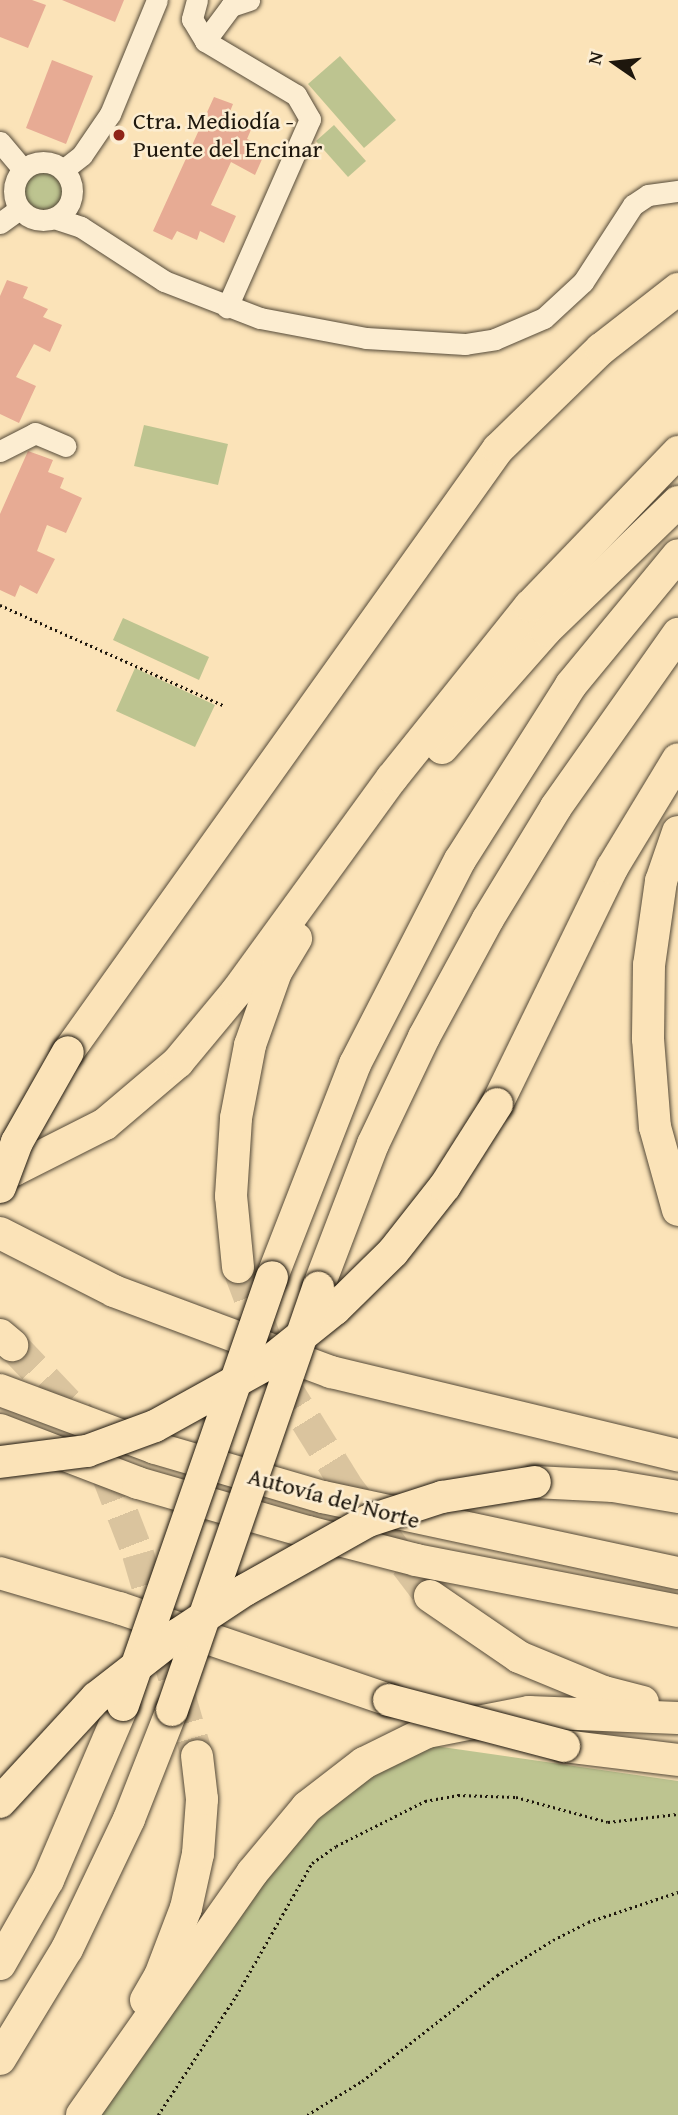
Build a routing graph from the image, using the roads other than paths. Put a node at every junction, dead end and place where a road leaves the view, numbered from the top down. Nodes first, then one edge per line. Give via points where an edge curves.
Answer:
1 (157, 0) edge
2 (197, 0) edge
3 (248, 0) edge
4 (205, 41) junction
5 (0, 142) edge
6 (23, 169) junction
7 (63, 170) junction
8 (678, 191) edge
9 (19, 209) junction
10 (62, 211) junction
11 (0, 223) edge
12 (678, 289) edge
13 (227, 307) junction
14 (65, 446) dead end
15 (0, 451) edge
16 (678, 452) edge
17 (678, 502) edge
18 (678, 555) edge
19 (678, 634) edge
20 (678, 661) edge
21 (678, 759) edge
22 (556, 807) junction
23 (678, 832) edge
24 (0, 1171) edge
25 (0, 1187) edge
26 (678, 1210) edge
27 (0, 1233) edge
28 (238, 1267) tunnel mouth
29 (0, 1390) edge
30 (0, 1430) edge
31 (678, 1455) edge
32 (0, 1462) edge
33 (678, 1497) edge
34 (0, 1573) edge
35 (678, 1573) edge
36 (430, 1595) tunnel mouth
37 (678, 1611) edge
38 (678, 1711) edge
39 (678, 1718) edge
40 (197, 1756) tunnel mouth
41 (678, 1760) edge
42 (0, 1802) edge
43 (0, 1964) edge
44 (0, 2059) edge
45 (63, 2115) edge
46 (82, 2115) edge

1 - 7 street via 110,114 82,155
2 - 4 street via 192,19
3 - 4 street via 231,6
4 - 13 street via 296,95 310,119
5 - 6 street
6 - 7 street via 43,162
6 - 9 street via 13,188
7 - 10 street via 70,180
8 - 13 street via 648,195 633,205 583,282 562,305 495,339 434,344 366,338 312,330
9 - 10 street via 42,221
9 - 11 street
10 - 13 street via 164,281
12 - 25 highway, bridge via 601,349 498,449 68,1052 17,1142
14 - 15 street via 35,433
16 - 24 highway via 530,606 391,778 237,991 178,1062 105,1124 14,1170
17 - 28 highway via 546,630 402,792 326,891 276,972 250,1045 236,1118 232,1196
18 - 43 highway, bridge via 571,685 460,860 355,1064 272,1277 123,1705 54,1867
19 - 22 highway
20 - 22 highway via 581,790
21 - 32 highway, bridge via 612,868 497,1104 445,1186 393,1252 335,1309 265,1365 202,1403 87,1451
22 - 44 highway, bridge via 424,1037 373,1144 318,1288 172,1710 129,1818 72,1938
23 - 26 highway via 661,881 649,965 648,1039 655,1127
27 - 31 highway via 114,1290 331,1373
29 - 35 highway, Autovía del Norte via 155,1448 323,1497
30 - 37 highway, Autovía del Norte via 138,1483 308,1532 416,1560
33 - 42 highway, bridge via 612,1486 535,1482 442,1497 368,1521 245,1590 177,1635 96,1698
34 - 41 highway, bridge via 119,1608 389,1700 564,1746
36 - 38 highway via 519,1657 604,1692
39 - 46 highway via 529,1712 427,1732 364,1763 307,1807 252,1872
40 - 45 highway via 202,1799 198,1854 169,1953 113,2056

